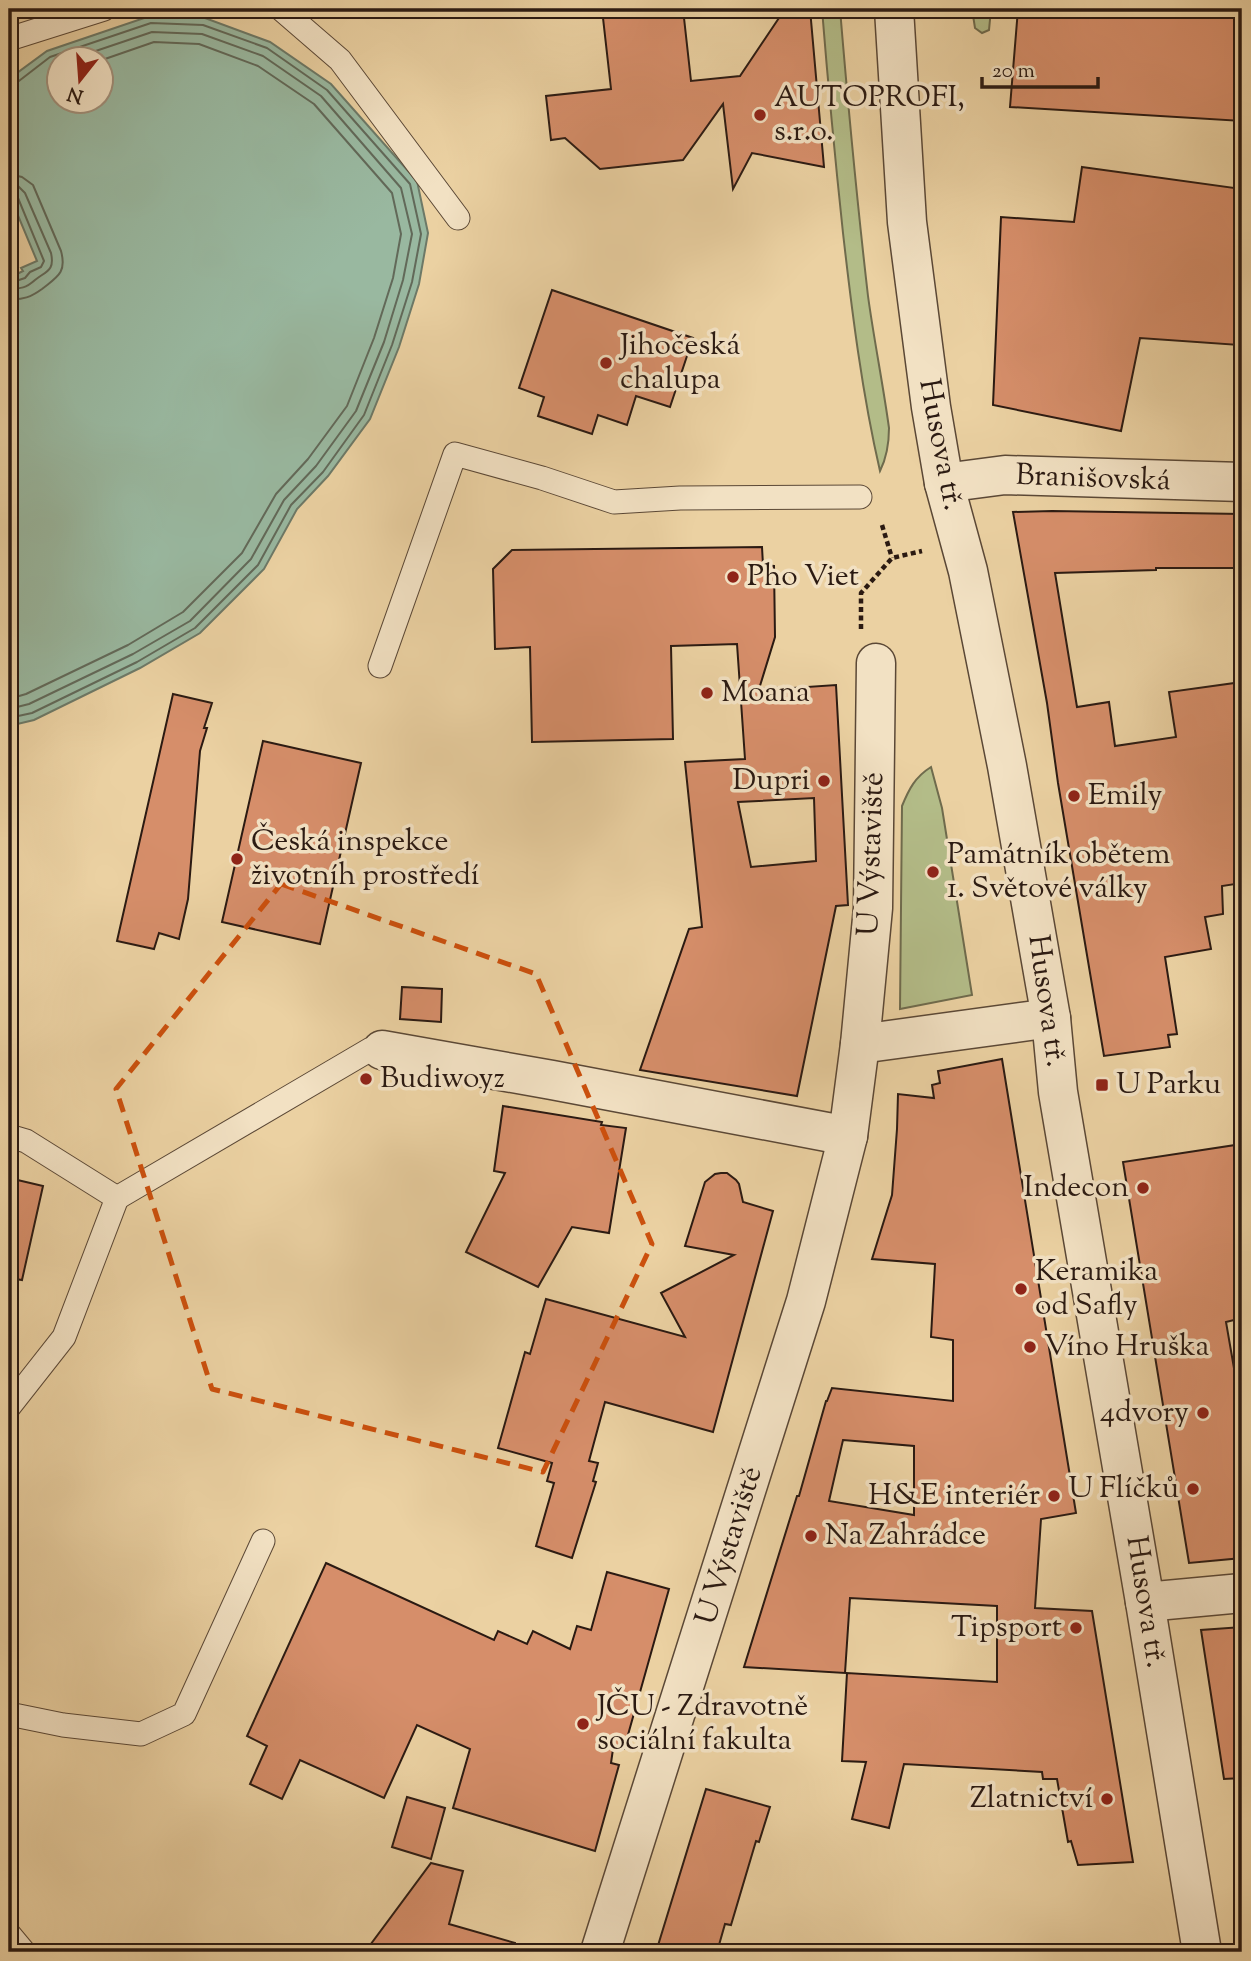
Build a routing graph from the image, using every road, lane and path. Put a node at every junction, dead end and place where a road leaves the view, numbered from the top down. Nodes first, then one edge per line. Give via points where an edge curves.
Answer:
1 (104, 9) edge
2 (281, 9) edge
3 (894, 9) edge
4 (9, 38) edge
5 (458, 218) dead end
6 (1242, 482) edge
7 (944, 483) junction
8 (860, 497) dead end
9 (882, 525) dead end
10 (922, 551) dead end
11 (892, 558) junction
12 (860, 593) dead end
13 (876, 663) dead end
14 (380, 666) dead end
15 (1051, 1018) junction
16 (860, 1044) junction
17 (382, 1050) joint
18 (9, 1136) edge
19 (848, 1136) junction
20 (117, 1198) junction
21 (13, 1396) edge
22 (263, 1541) dead end
23 (1242, 1593) edge
24 (1145, 1602) junction
25 (9, 1714) edge
26 (9, 1934) edge
27 (24, 1952) edge
28 (600, 1952) edge
29 (1202, 1952) edge

1 - 4 lane
2 - 5 lane via 340,60
3 - 7 street, Husova tř. via 907,222
6 - 7 street, Branišovská via 1006,475
7 - 15 street, Husova tř. via 968,570
8 - 14 lane via 614,502 456,454
9 - 11 path
10 - 11 path
11 - 12 path
13 - 16 street, U Výstaviště via 873,908
15 - 16 street
15 - 24 street, Husova tř. via 1058,1092
16 - 19 street, U Výstaviště
17 - 19 street
17 - 20 lane via 371,1049
18 - 20 lane via 26,1140
19 - 28 street, U Výstaviště via 807,1301
20 - 21 lane via 64,1337
22 - 25 lane via 184,1714 142,1734
23 - 24 street
24 - 29 street, Husova tř.
26 - 27 lane

